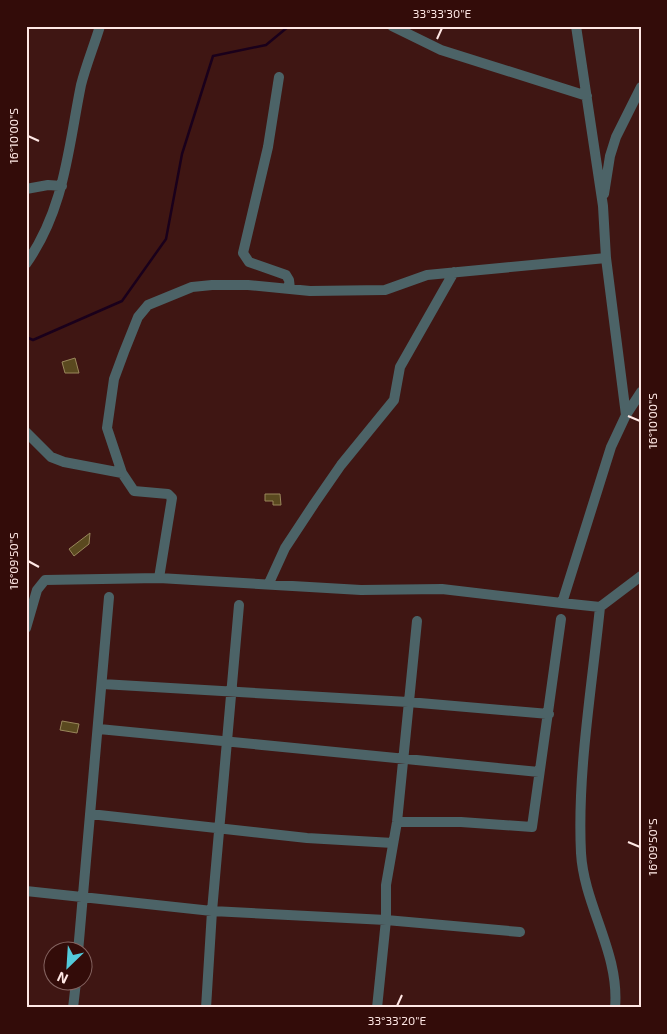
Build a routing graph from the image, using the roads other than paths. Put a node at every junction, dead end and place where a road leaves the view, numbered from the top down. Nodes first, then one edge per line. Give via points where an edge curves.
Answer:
1 (100, 26) edge
2 (392, 26) edge
3 (576, 26) edge
4 (279, 77) dead end
5 (641, 88) edge
6 (587, 96) junction
7 (62, 186) junction
8 (26, 189) edge
9 (603, 206) junction
10 (606, 258) junction
11 (26, 264) edge
12 (454, 272) junction
13 (290, 289) junction
14 (641, 392) edge
15 (626, 415) junction
16 (26, 432) edge
17 (122, 473) junction
18 (641, 576) edge
19 (159, 578) junction
20 (269, 584) junction
21 (110, 597) dead end
22 (562, 603) junction
23 (239, 605) dead end
24 (600, 608) junction
25 (561, 618) dead end
26 (416, 621) dead end
27 (26, 628) edge
28 (102, 684) junction
29 (231, 693) junction
30 (408, 702) junction
31 (549, 714) junction
32 (99, 729) junction
33 (227, 740) junction
34 (403, 757) junction
35 (539, 772) junction
36 (90, 814) junction
37 (397, 822) junction
38 (220, 828) junction
39 (393, 843) junction
40 (26, 891) edge
41 (83, 897) junction
42 (212, 911) junction
43 (386, 920) junction
44 (520, 932) dead end
45 (79, 942) edge
46 (75, 992) edge
47 (73, 1008) edge
48 (206, 1008) edge
49 (376, 1008) edge
50 (615, 1008) edge

1 - 7 street via 82,85
2 - 6 street via 440,50
3 - 6 street
4 - 13 street via 268,146 243,253 249,262 286,275
5 - 9 street via 616,137
6 - 9 street
7 - 8 street
7 - 11 street via 43,238
9 - 10 street
10 - 12 street
10 - 15 street
12 - 13 street via 427,276 385,290
12 - 20 street via 400,367 394,400 340,466 314,504 285,548
13 - 17 street via 223,284 192,287 148,305 142,312 114,379 106,428
14 - 15 street
15 - 22 street via 611,447
16 - 17 street via 51,458
17 - 19 street via 134,491 168,494 172,498
18 - 24 street
19 - 20 street
19 - 27 street via 45,580 37,590
20 - 22 street via 361,590 442,589
21 - 28 street
22 - 24 street
23 - 29 street
24 - 50 street via 587,725 581,854 587,886 611,962
25 - 31 street
26 - 30 street
28 - 29 street
28 - 32 street
29 - 30 street
29 - 33 street
30 - 31 street
30 - 34 street
31 - 35 street
32 - 33 street
32 - 36 street
33 - 34 street
33 - 38 street
34 - 35 street
34 - 37 street
35 - 37 street via 532,827
36 - 38 street
36 - 41 street
37 - 39 street
38 - 39 street
38 - 42 street
39 - 43 street via 386,885
40 - 41 street
41 - 42 street
41 - 45 street
42 - 43 street
42 - 48 street
43 - 44 street
43 - 49 street
46 - 47 street

